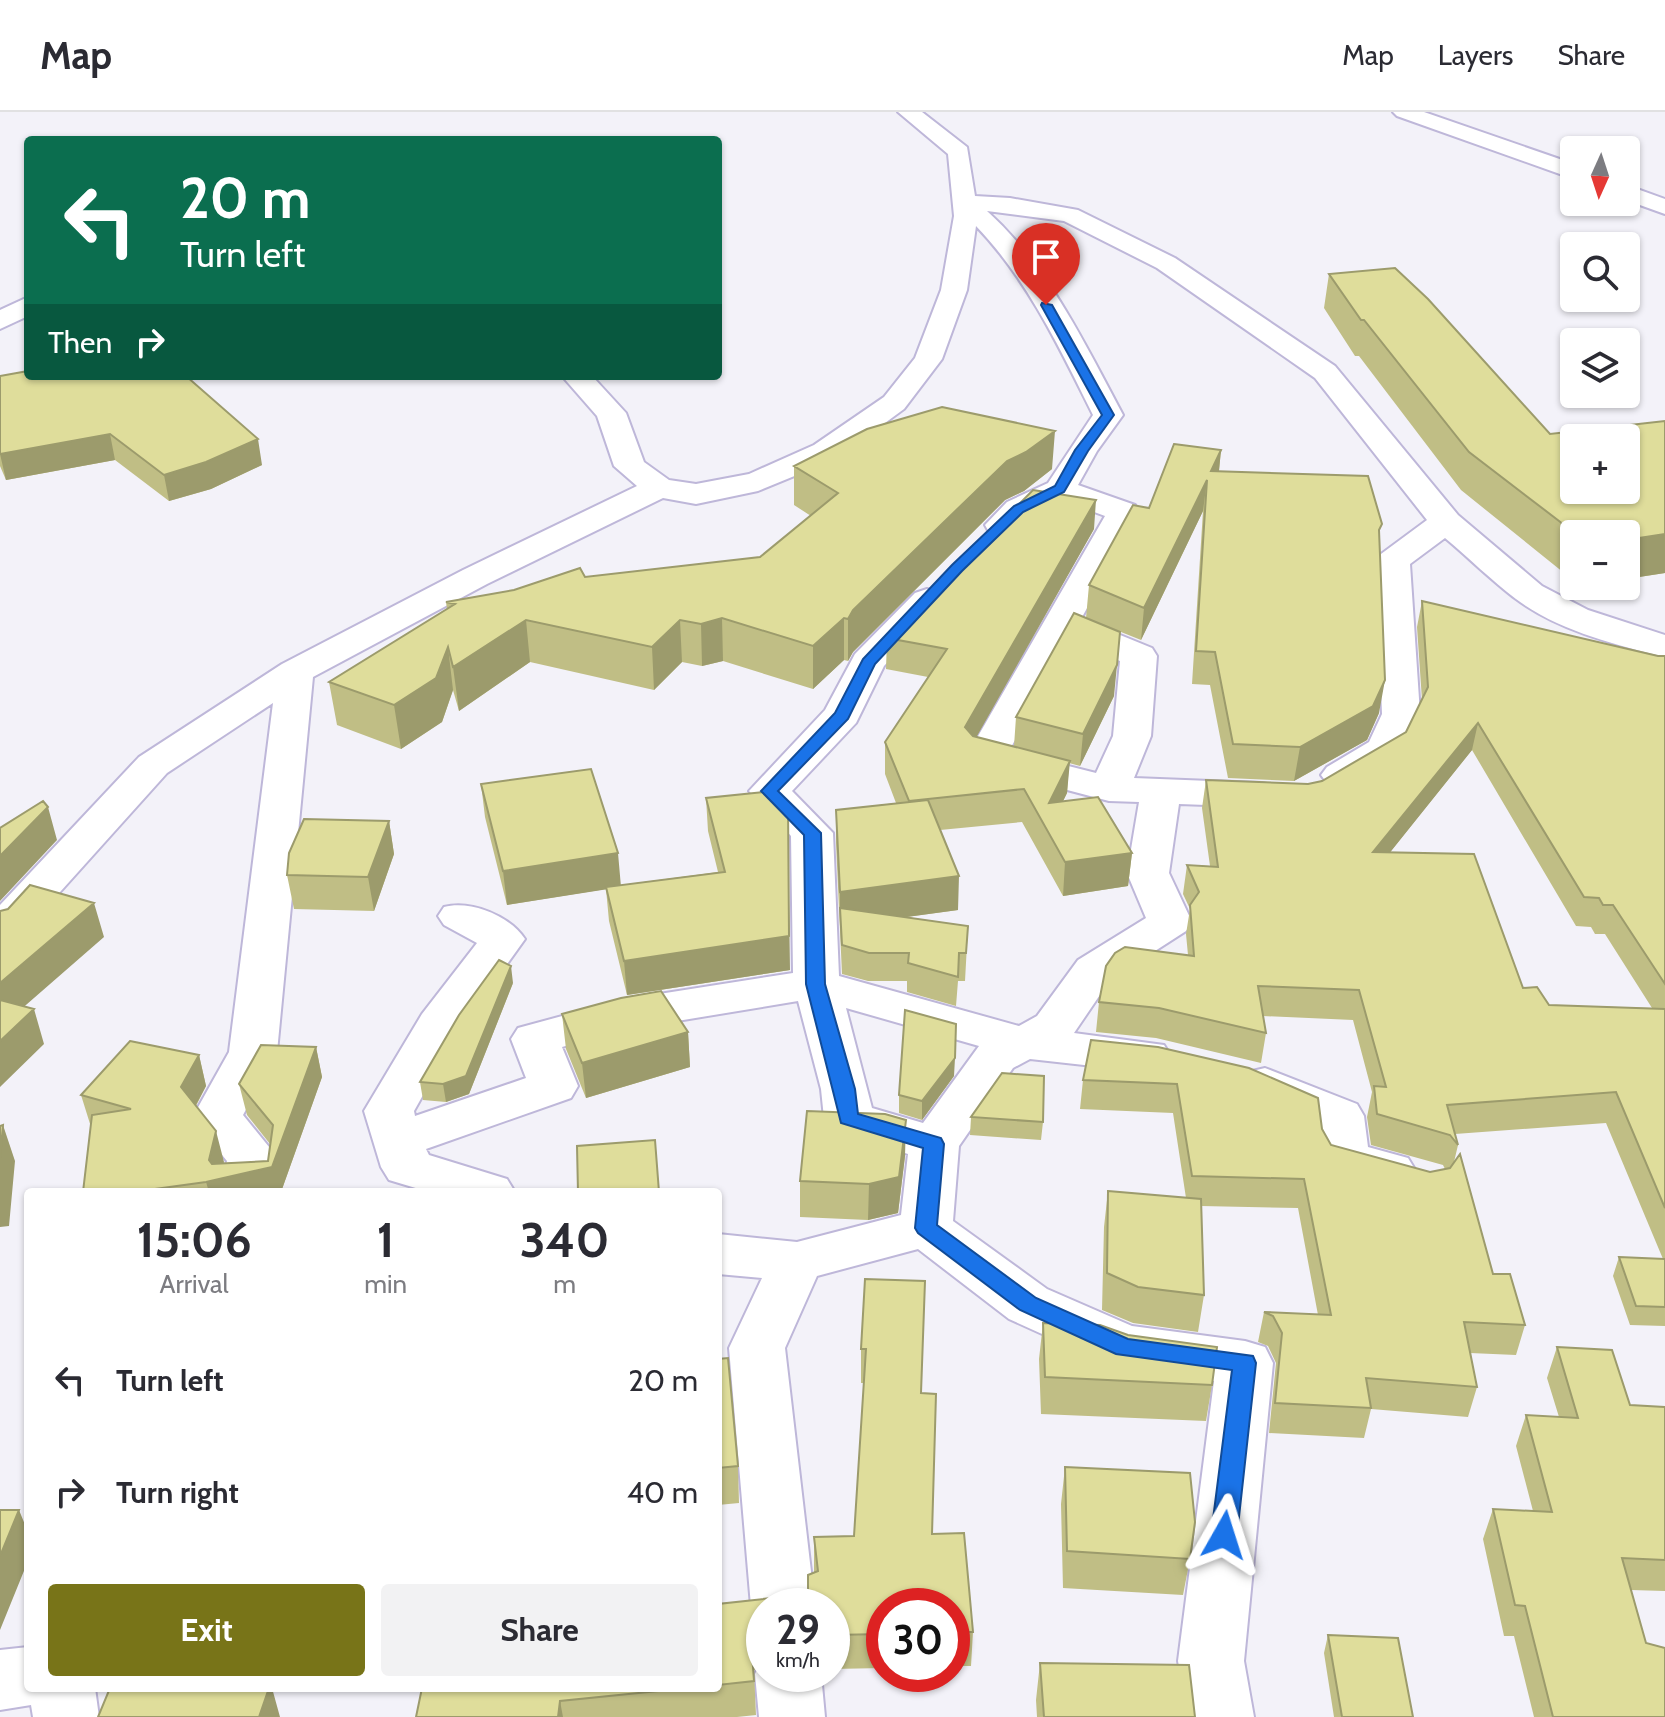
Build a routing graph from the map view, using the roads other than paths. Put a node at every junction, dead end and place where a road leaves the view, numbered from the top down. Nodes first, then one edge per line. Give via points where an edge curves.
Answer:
1 (909, 112) edge
2 (1404, 112) edge
3 (1560, 167) edge
4 (1640, 197) edge
5 (964, 202) junction
6 (1665, 207) edge
7 (24, 307) edge
8 (0, 321) edge
9 (580, 380) edge
10 (901, 393) junction
11 (931, 405) dead end
12 (659, 488) junction
13 (1060, 489) junction
14 (1446, 522) junction
15 (1063, 624) junction
16 (1665, 646) edge
17 (295, 672) junction
18 (1109, 789) junction
19 (1161, 791) junction
20 (460, 916) dead end
21 (0, 931) edge
22 (816, 984) junction
23 (1024, 1043) junction
24 (398, 1140) junction
25 (934, 1144) junction
26 (1424, 1181) edge
27 (247, 1188) edge
28 (476, 1188) edge
29 (926, 1228) junction
30 (722, 1254) edge
31 (797, 1262) junction
32 (781, 1588) edge
33 (24, 1677) edge
34 (0, 1680) edge
35 (63, 1692) edge
36 (790, 1692) edge
37 (66, 1717) edge
38 (792, 1717) edge
39 (1221, 1717) edge

1 - 5 street via 959,152
2 - 3 street
4 - 6 street
5 - 10 street via 954,290 928,359
5 - 13 street via 988,221 1032,277 1108,415 1067,447
5 - 14 street via 1070,215 1166,263 1325,372
7 - 8 street
9 - 12 street via 611,413 630,466
10 - 11 street
10 - 12 street via 825,452 758,482 696,494
12 - 17 street
13 - 15 street via 1124,512
13 - 22 street via 1018,509 967,558 868,662 842,715 769,791 812,833
14 - 16 street via 1551,606 1603,629
14 - 19 street via 1393,561 1401,714 1385,749 1303,797
15 - 18 street via 1139,656 1132,736
15 - 18 street via 986,757
17 - 21 street via 153,765
17 - 27 street via 253,1052 217,1118 253,1158
18 - 19 street
19 - 23 street via 1148,873 1170,922 1094,970 1054,1027
20 - 24 street via 503,939 439,1025 389,1111
22 - 23 street
22 - 24 street via 621,1015 535,1039 554,1086
22 - 25 street via 849,1118
23 - 25 street via 996,1057
23 - 26 street via 1155,1057 1259,1081 1339,1116 1344,1158
24 - 28 street via 407,1167
25 - 29 street
29 - 31 street
29 - 39 street via 1028,1304 1124,1347 1245,1363 1211,1661
30 - 31 street
31 - 32 street via 757,1348
33 - 34 street
35 - 37 street
36 - 38 street

